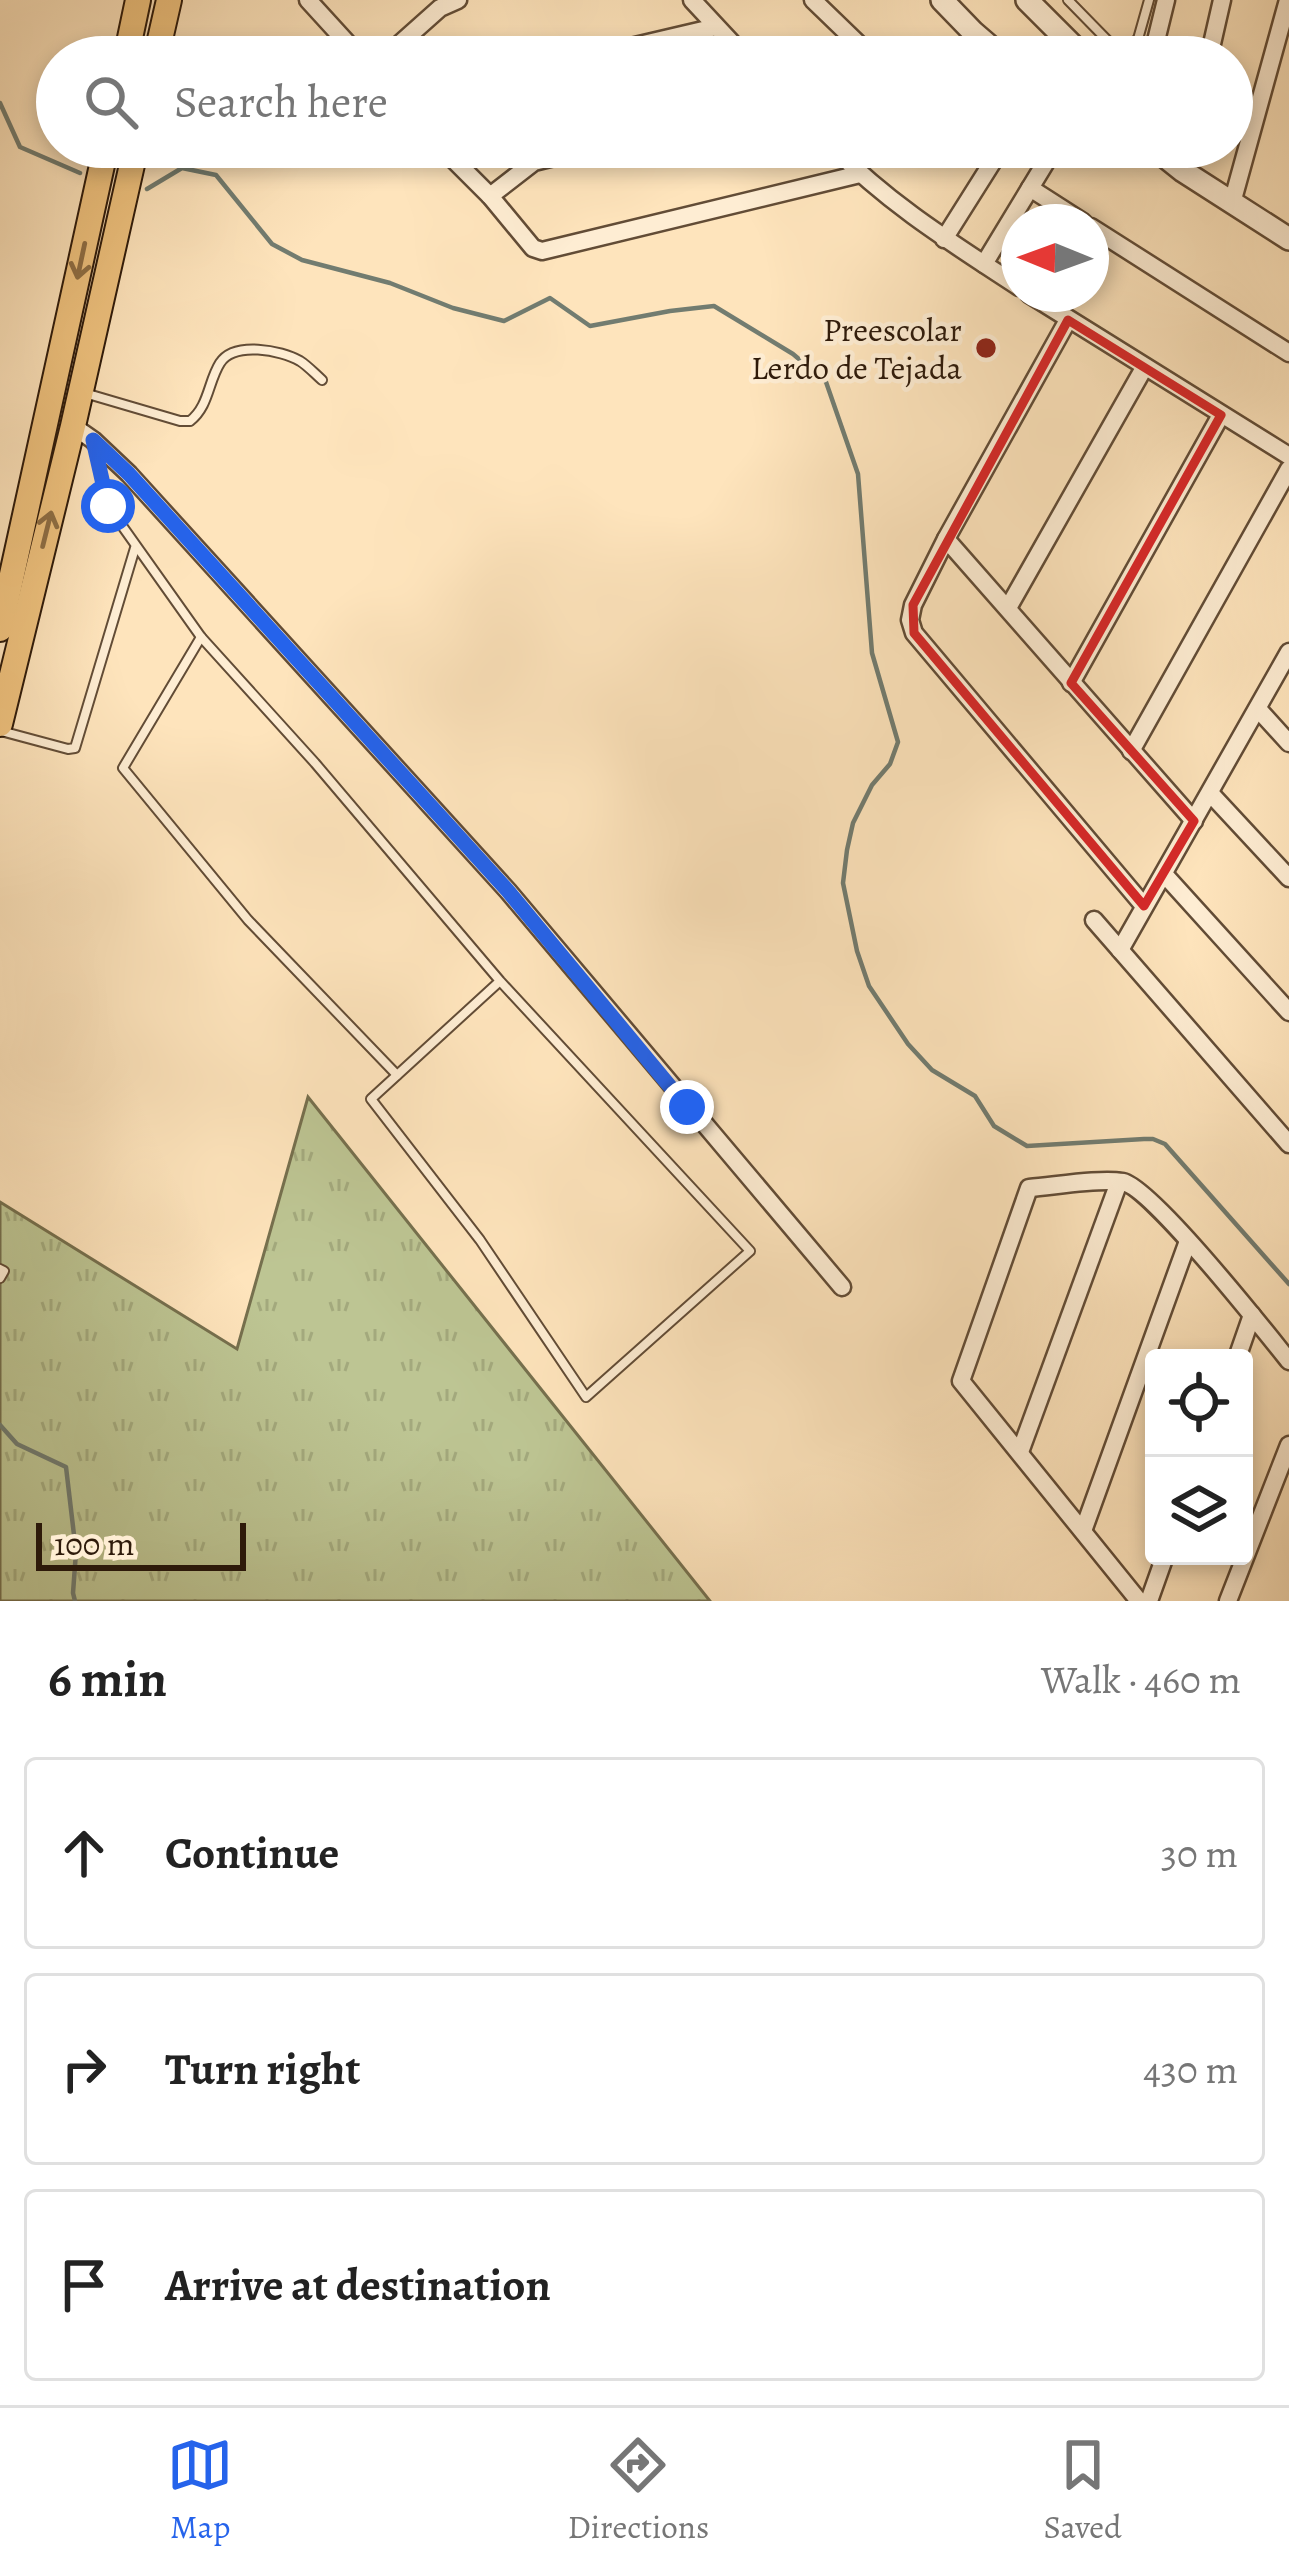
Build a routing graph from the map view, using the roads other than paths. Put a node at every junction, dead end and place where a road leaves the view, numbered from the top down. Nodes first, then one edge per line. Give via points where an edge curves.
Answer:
1 (138, 0) edge
2 (169, 0) edge
3 (458, 0) edge
4 (692, 0) edge
5 (813, 0) edge
6 (942, 0) edge
7 (1028, 0) edge
8 (1068, 0) edge
9 (1149, 0) edge
10 (1166, 0) edge
11 (1222, 0) edge
12 (312, 1) edge
13 (1287, 13) edge
14 (716, 27) junction
15 (130, 36) edge
16 (162, 36) edge
17 (342, 36) edge
18 (409, 36) edge
19 (678, 36) edge
20 (725, 36) edge
21 (850, 36) edge
22 (978, 36) edge
23 (1063, 36) edge
24 (1103, 36) edge
25 (1139, 36) edge
26 (1157, 36) edge
27 (1214, 36) edge
28 (1253, 130) edge
29 (101, 168) edge
30 (131, 168) edge
31 (462, 168) edge
32 (526, 168) edge
33 (853, 168) edge
34 (989, 168) edge
35 (1042, 168) edge
36 (1179, 168) edge
37 (1184, 168) edge
38 (1242, 168) edge
39 (1183, 171) junction
40 (860, 175) junction
41 (1030, 188) junction
42 (490, 196) junction
43 (1232, 203) junction
44 (1055, 204) edge
45 (1109, 238) edge
46 (1289, 238) edge
47 (944, 239) junction
48 (984, 264) junction
49 (1001, 275) edge
50 (1056, 312) edge
51 (1068, 320) junction
52 (1289, 353) edge
53 (1144, 368) junction
54 (322, 380) dead end
55 (81, 392) junction
56 (1221, 416) junction
57 (83, 433) junction
58 (1289, 456) edge
59 (1289, 470) edge
60 (946, 539) junction
61 (135, 547) junction
62 (16, 565) junction
63 (1008, 608) junction
64 (0, 629) edge
65 (201, 637) junction
66 (1289, 652) edge
67 (0, 667) edge
68 (1071, 683) junction
69 (1258, 709) junction
70 (0, 727) edge
71 (1289, 743) edge
72 (1131, 751) junction
73 (1210, 793) junction
74 (1194, 821) junction
75 (1164, 874) junction
76 (1289, 878) edge
77 (1144, 906) junction
78 (1094, 920) dead end
79 (1120, 950) junction
80 (500, 981) junction
81 (1289, 1012) edge
82 (397, 1075) junction
83 (1289, 1144) edge
84 (1119, 1182) junction
85 (1188, 1241) junction
86 (842, 1287) dead end
87 (1252, 1315) junction
88 (1240, 1349) edge
89 (1289, 1361) edge
90 (1289, 1444) edge
91 (1020, 1452) junction
92 (1083, 1531) junction
93 (1162, 1565) edge
94 (1139, 1601) edge
95 (1149, 1601) edge
96 (1228, 1601) edge

1 - 15 main road
2 - 16 main road
3 - 18 street
4 - 14 street
5 - 21 street
6 - 22 street
7 - 23 street
8 - 24 lane
9 - 25 lane
10 - 26 street
11 - 27 street
12 - 17 street
13 - 28 street
14 - 19 street
14 - 20 street
29 -> 62 main road
30 - 55 main road
31 - 42 street
32 - 42 street
33 - 40 street
34 - 47 street
35 - 41 street
36 - 39 street
37 - 39 street
38 - 43 street
39 - 43 street
40 - 42 street via 542,251
40 - 47 street
41 - 44 street
41 - 48 street
43 - 46 street
45 - 52 street
47 - 48 street
48 - 49 street
50 - 51 street
51 - 53 street
51 - 60 street
53 - 56 street
53 - 63 street
54 - 55 lane via 277,353 236,351 219,364 190,421
55 - 57 main road
56 - 58 street
56 - 68 street
57 - 61 lane via 105,500
70 -> 57 main road
57 - 86 street via 508,891
59 - 72 street
60 - 63 street
60 - 77 street via 911,612 914,633
61 - 65 lane
61 - 70 lane via 75,748
62 - 64 main road
62 - 67 main road via 20,582
63 - 68 street
65 - 80 lane
65 - 82 lane via 123,768 248,920
66 - 69 street
68 - 72 street
69 - 71 street
69 - 73 street
72 - 74 street
73 - 74 street
73 - 76 street
74 - 75 street
75 - 77 street
75 - 81 street
77 - 79 street
78 - 79 street
79 - 83 street
80 - 82 lane
80 - 82 lane via 750,1251 586,1397 371,1099
84 - 85 street via 1145,1196
84 - 91 street
84 - 91 street via 1029,1189 961,1382
85 - 87 street
85 - 92 street
87 - 88 street
87 - 89 street
90 - 96 street
91 - 92 street
92 - 94 street
93 - 95 street

